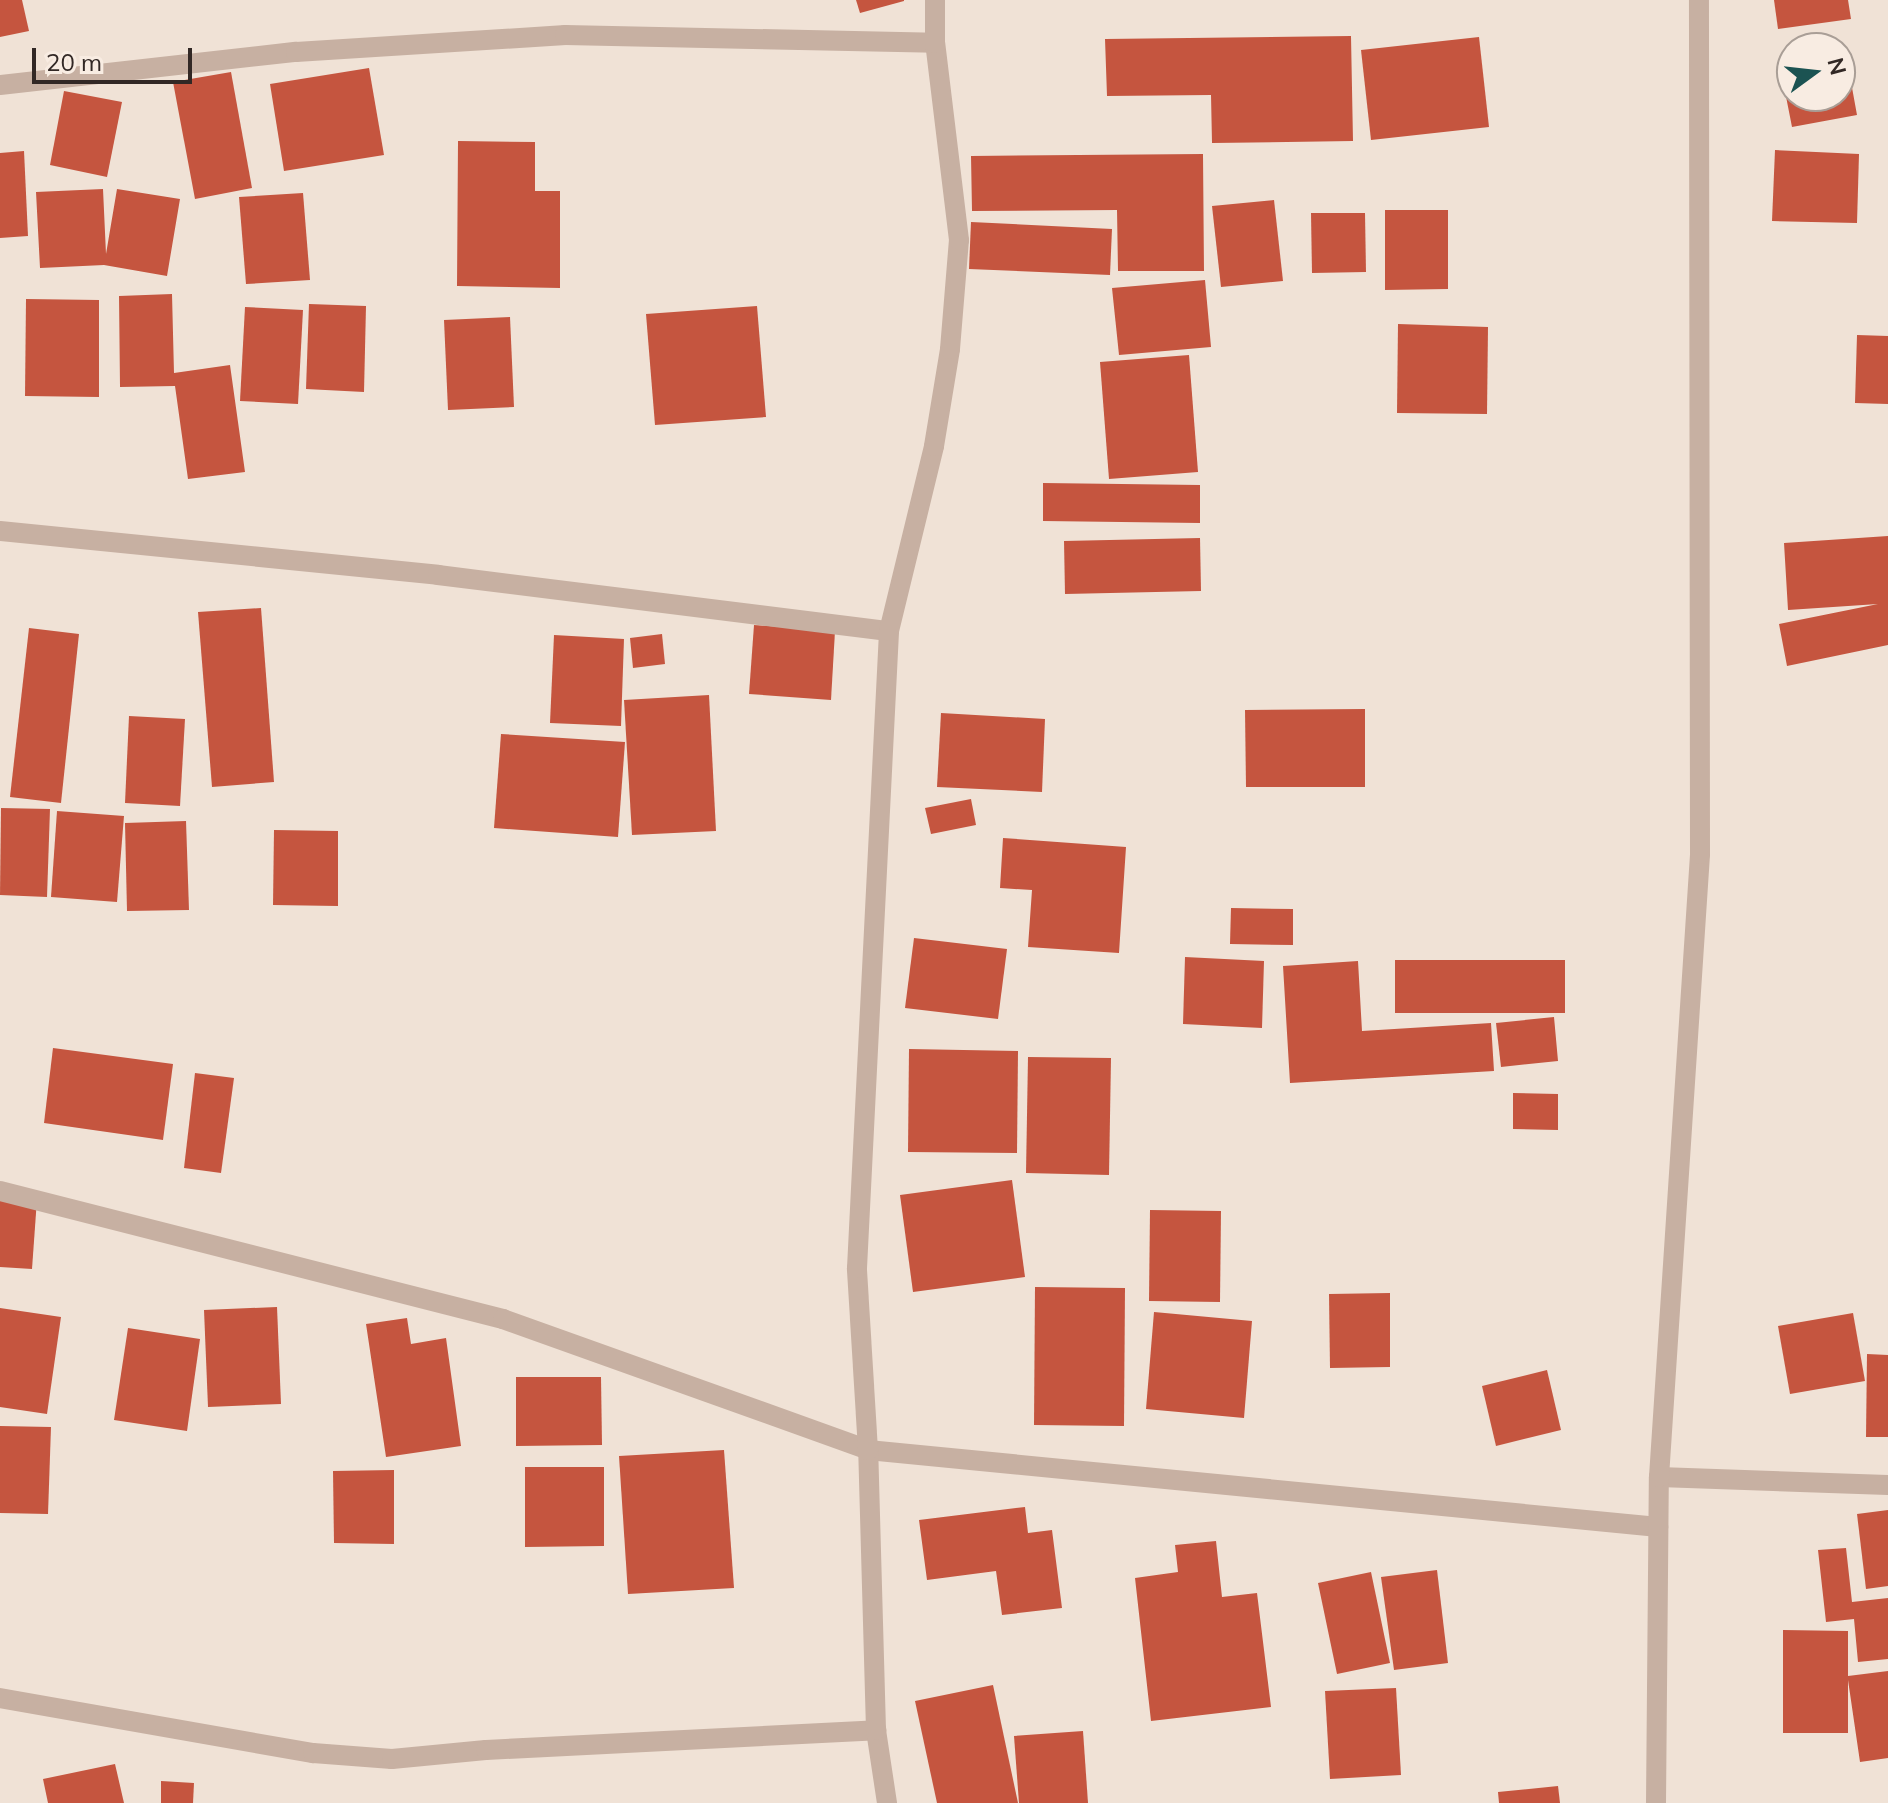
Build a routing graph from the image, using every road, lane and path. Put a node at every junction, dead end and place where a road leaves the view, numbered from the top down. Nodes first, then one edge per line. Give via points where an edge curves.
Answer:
1 (935, 0) edge
2 (1699, 0) edge
3 (935, 43) junction
4 (0, 85) edge
5 (0, 531) edge
6 (889, 631) junction
7 (0, 1191) edge
8 (868, 1450) junction
9 (1659, 1477) junction
10 (1888, 1485) edge
11 (1658, 1527) junction
12 (0, 1698) edge
13 (876, 1730) junction
14 (887, 1803) edge
15 (1656, 1803) edge

1 - 3 street
2 - 9 street via 1700,854
3 - 4 street via 565,35 296,52
3 - 6 street via 958,256 934,446
5 - 6 street via 438,575
6 - 8 street via 857,1268
7 - 8 street via 503,1319
8 - 11 street
8 - 13 street
9 - 10 street
9 - 11 street
11 - 15 street
12 - 13 street via 313,1753 392,1759
13 - 14 street

